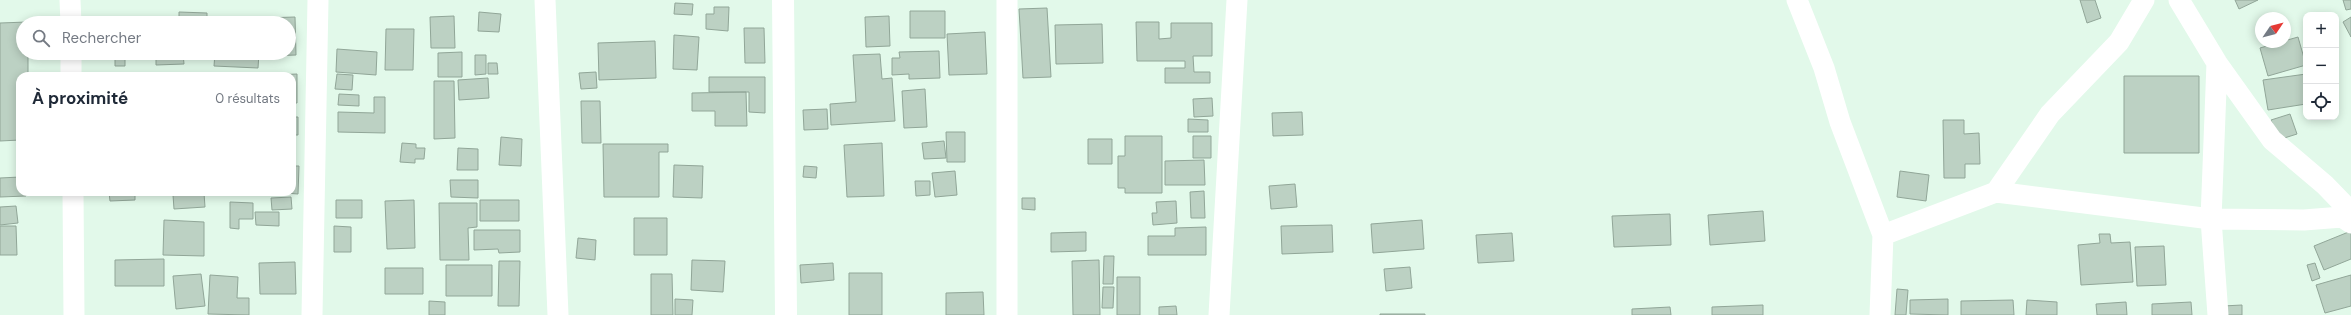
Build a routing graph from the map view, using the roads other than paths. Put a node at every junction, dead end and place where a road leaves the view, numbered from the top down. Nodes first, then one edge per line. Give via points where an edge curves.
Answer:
1 (70, 0) edge
2 (318, 0) edge
3 (545, 0) edge
4 (783, 0) edge
5 (1007, 0) edge
6 (1237, 0) edge
7 (1797, 0) edge
8 (2144, 0) edge
9 (2179, 0) edge
10 (71, 16) edge
11 (71, 60) edge
12 (2217, 63) junction
13 (71, 72) edge
14 (1996, 192) junction
15 (73, 196) edge
16 (2351, 212) edge
17 (2211, 219) junction
18 (2351, 223) edge
19 (1883, 235) junction
20 (74, 315) edge
21 (312, 315) edge
22 (558, 315) edge
23 (786, 315) edge
24 (1007, 315) edge
25 (1219, 315) edge
26 (1880, 315) edge
27 (2218, 315) edge

1 - 10 street
2 - 21 street
3 - 22 street
4 - 23 street
5 - 24 street
6 - 25 street
7 - 19 street
8 - 14 street via 2119,42 2050,114
9 - 12 street
11 - 13 street
12 - 16 street via 2272,140 2325,185
12 - 17 street
14 - 17 street
14 - 19 street
15 - 20 street
17 - 18 street via 2342,218
17 - 27 street
19 - 26 street

